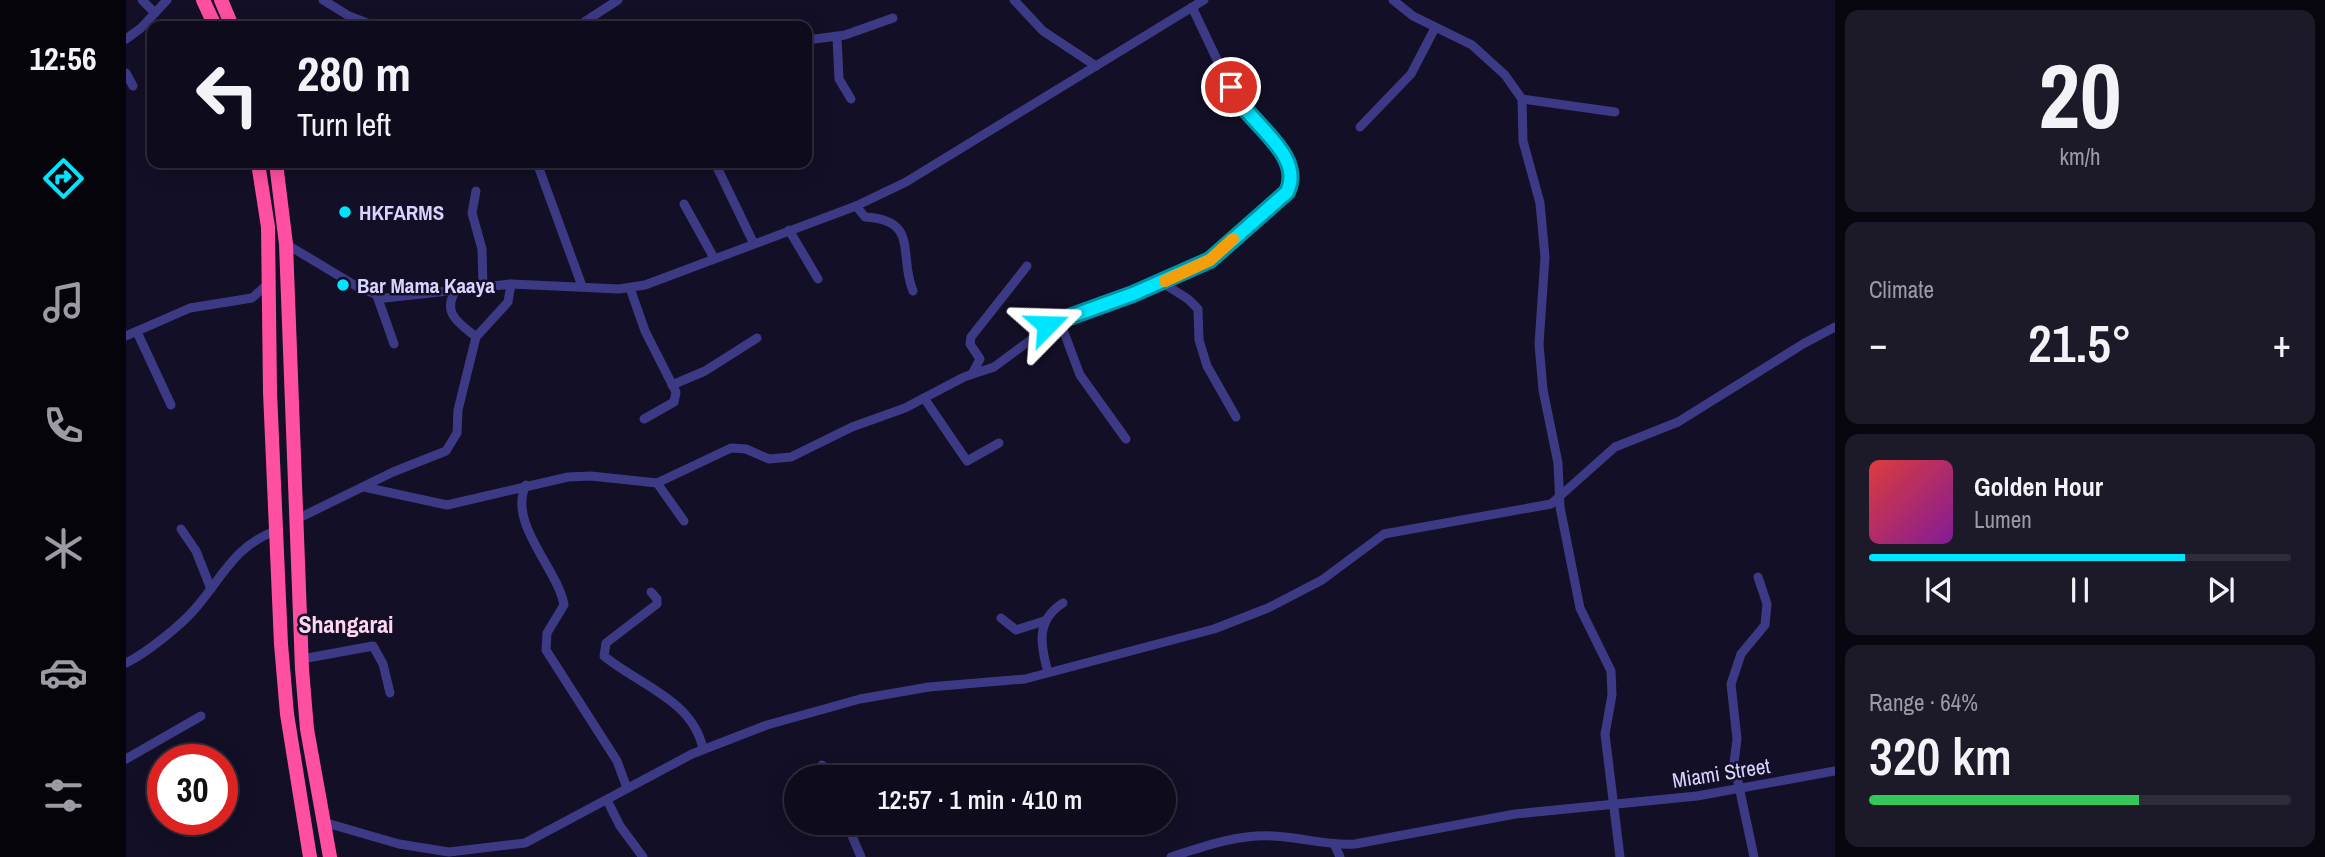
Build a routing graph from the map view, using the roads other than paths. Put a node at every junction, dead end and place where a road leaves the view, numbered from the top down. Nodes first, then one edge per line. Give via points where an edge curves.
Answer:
1 (142, 0) edge
2 (167, 0) edge
3 (203, 0) edge
4 (221, 0) edge
5 (323, 0) edge
6 (618, 0) edge
7 (1014, 0) edge
8 (1204, 0) edge
9 (1393, 0) edge
10 (1192, 7) junction
11 (155, 13) junction
12 (893, 18) dead end
13 (213, 21) edge
14 (230, 21) edge
15 (362, 21) edge
16 (586, 21) edge
17 (1435, 27) junction
18 (837, 37) junction
19 (126, 39) edge
20 (812, 40) edge
21 (1096, 66) junction
22 (126, 73) edge
23 (133, 86) dead end
24 (851, 99) dead end
25 (1522, 99) junction
26 (1615, 112) dead end
27 (1360, 127) dead end
28 (259, 168) edge
29 (276, 168) edge
30 (539, 168) edge
31 (717, 168) edge
32 (476, 191) dead end
33 (684, 204) dead end
34 (856, 206) junction
35 (789, 230) junction
36 (753, 242) junction
37 (286, 244) junction
38 (714, 258) junction
39 (1027, 266) dead end
40 (818, 279) dead end
41 (270, 281) junction
42 (1161, 282) junction
43 (511, 284) junction
44 (582, 286) junction
45 (483, 287) junction
46 (630, 288) junction
47 (456, 290) junction
48 (913, 291) dead end
49 (377, 296) junction
50 (1059, 319) junction
51 (1835, 327) edge
52 (137, 332) junction
53 (126, 336) edge
54 (476, 337) junction
55 (757, 338) dead end
56 (394, 344) dead end
57 (271, 347) junction
58 (292, 347) junction
59 (972, 374) junction
60 (672, 386) junction
61 (270, 392) junction
62 (291, 392) junction
63 (924, 398) junction
64 (172, 405) dead end
65 (1236, 417) dead end
66 (644, 419) dead end
67 (1126, 439) dead end
68 (999, 443) dead end
69 (657, 483) junction
70 (526, 485) junction
71 (364, 487) junction
72 (1560, 498) junction
73 (295, 520) junction
74 (684, 521) dead end
75 (181, 529) dead end
76 (278, 530) junction
77 (1758, 577) dead end
78 (211, 589) junction
79 (651, 592) dead end
80 (1063, 603) dead end
81 (1001, 618) dead end
82 (1044, 621) junction
83 (302, 659) junction
84 (126, 663) edge
85 (1048, 672) junction
86 (390, 693) dead end
87 (201, 716) dead end
88 (703, 749) junction
89 (126, 759) edge
90 (1835, 771) edge
91 (627, 788) junction
92 (1739, 788) junction
93 (607, 800) junction
94 (1612, 804) junction
95 (323, 822) junction
96 (852, 835) edge
97 (1335, 846) junction
98 (493, 853) edge
99 (310, 857) edge
100 (330, 857) edge
101 (643, 857) edge
102 (861, 857) edge
103 (1171, 857) edge
104 (1340, 857) edge
105 (1620, 857) edge
106 (1754, 857) edge

1 - 11 street
2 - 11 street
3 - 13 highway
4 - 14 highway
5 - 15 street
6 - 16 street
7 - 21 street via 1043,31
8 - 10 street
9 - 17 street
10 - 21 street
10 - 42 street via 1238,103 1279,146 1292,180 1282,197 1217,256
11 - 19 street
12 - 18 street
17 - 25 street via 1472,45 1505,75
17 - 27 street via 1410,74
18 - 20 street
18 - 24 street via 839,79
21 - 34 street via 906,182
22 - 23 street
25 - 26 street
25 - 72 street via 1523,141 1542,214 1545,279 1540,366
28 - 41 highway
29 - 37 highway
30 - 44 street
31 - 36 street
32 - 45 street via 472,211 482,249
33 - 38 street
34 - 35 street
34 - 48 street via 865,217 890,220 900,229
35 - 36 street
35 - 40 street
36 - 38 street
37 - 49 street
37 - 58 highway
38 - 46 street
39 - 59 street via 971,337 970,344 980,359
41 - 52 street via 252,298 190,308
41 - 57 highway
42 - 50 street
42 - 65 street via 1198,309 1199,340 1207,366
43 - 44 street
43 - 45 street
43 - 54 street via 508,302
44 - 46 street
45 - 47 street
46 - 60 street
47 - 49 street via 397,299
47 - 54 street via 449,303 452,315
49 - 56 street
50 - 59 street via 1001,363
50 - 67 street via 1080,375
51 - 72 street via 1678,422 1615,447
52 - 53 street
52 - 64 street
54 - 71 street via 457,433 448,448
55 - 60 street
57 - 58 highway
57 - 61 highway
58 - 62 highway
59 - 63 street
60 - 66 street via 674,402
61 - 62 highway
61 - 76 highway
62 - 73 highway
63 - 68 street via 967,461
63 - 69 street via 791,457 775,460 731,448
69 - 70 street via 580,476
69 - 74 street
70 - 71 street via 442,505
70 - 91 street via 522,503 532,540 562,593 564,605 547,633 546,650 617,761
71 - 73 street
72 - 85 street via 1543,506 1384,534 1322,580 1244,619
72 - 94 street via 1580,608 1611,671 1605,734
73 - 83 highway
75 - 78 street via 196,551
76 - 78 street via 248,543
76 - 99 highway via 287,714
77 - 92 street via 1768,604 1765,625 1741,654 1731,684
78 - 84 street via 188,617
79 - 88 street via 657,604 606,643 604,656 690,719
80 - 82 street
81 - 82 street via 1016,630
82 - 85 street via 1042,644
83 - 86 street via 373,646
83 - 95 highway via 307,729
85 - 88 street via 1011,681 929,687 860,699
87 - 89 street
88 - 91 street
90 - 92 street, Miami Street
91 - 93 street
92 - 94 street, Miami Street
92 - 106 street
93 - 98 street via 541,836
93 - 101 street
94 - 97 street, Miami Street via 1507,815
94 - 105 street
95 - 98 street via 399,844
95 - 100 highway
96 - 102 street
97 - 103 street, Miami Street via 1253,835
97 - 104 street

